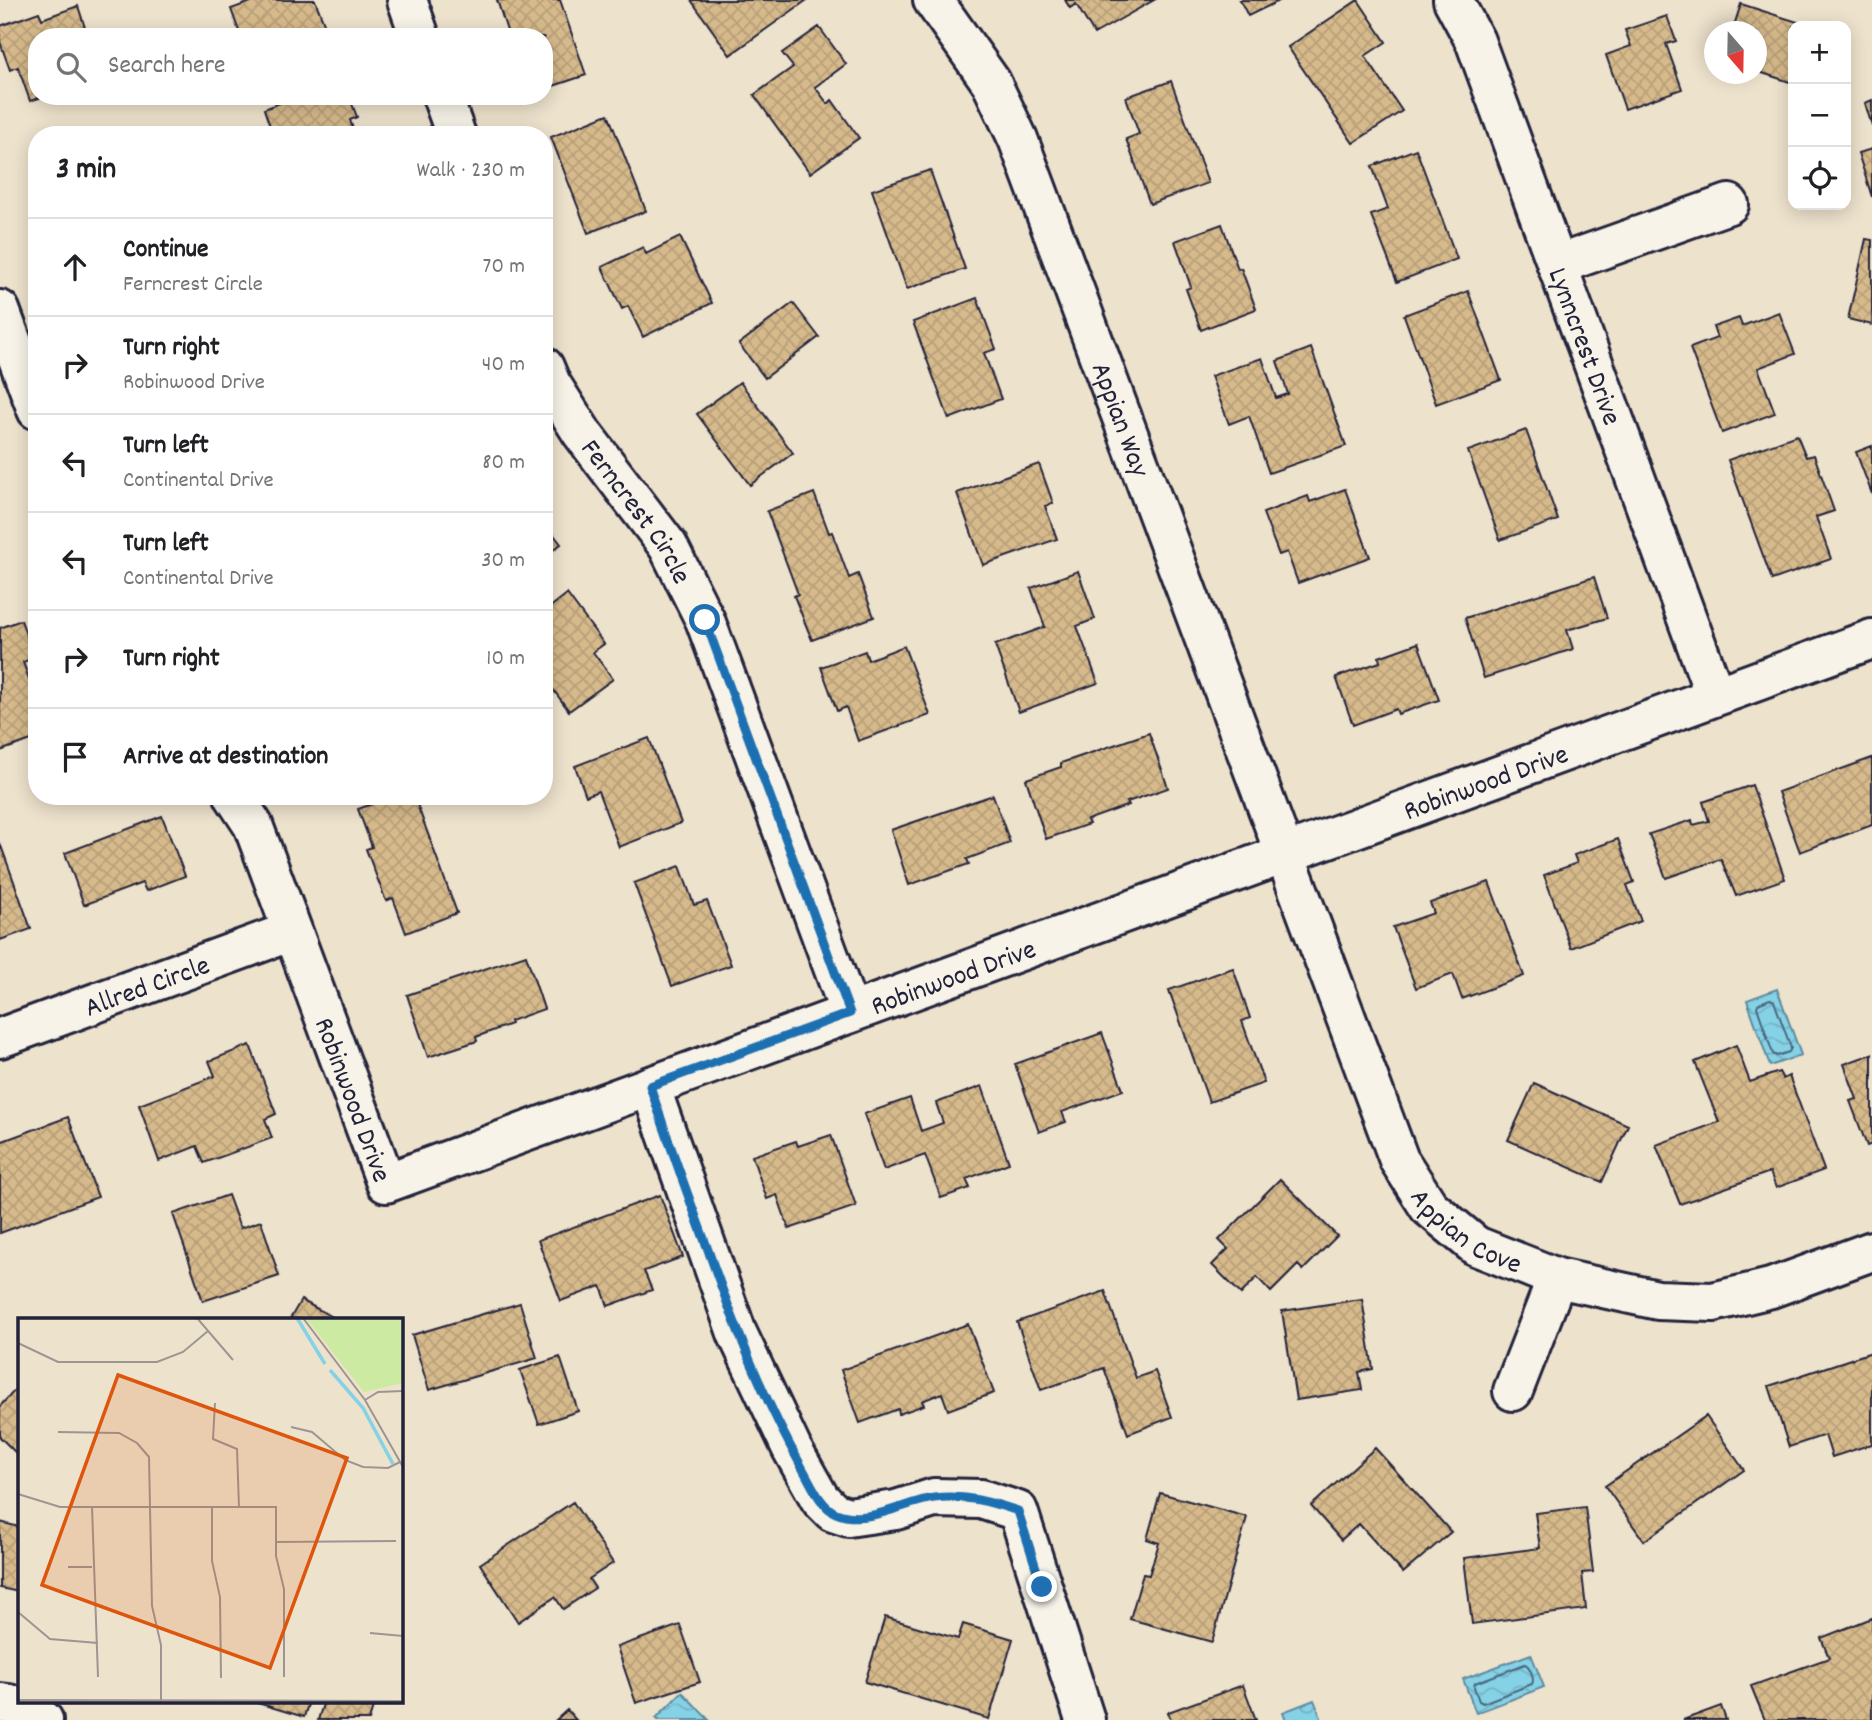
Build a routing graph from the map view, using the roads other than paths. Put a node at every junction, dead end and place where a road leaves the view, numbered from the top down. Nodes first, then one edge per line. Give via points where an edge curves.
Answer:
1 (407, 0) edge
2 (933, 0) edge
3 (1453, 0) edge
4 (417, 28) edge
5 (445, 105) edge
6 (453, 126) edge
7 (1729, 204) dead end
8 (1557, 265) junction
9 (0, 310) edge
10 (28, 386) edge
11 (553, 387) edge
12 (1872, 639) edge
13 (1715, 695) junction
14 (240, 805) edge
15 (1283, 853) junction
16 (292, 931) junction
17 (850, 1013) junction
18 (0, 1038) edge
19 (650, 1086) junction
20 (1872, 1251) edge
21 (1557, 1278) junction
22 (1513, 1391) dead end
23 (0, 1703) edge
24 (43, 1720) edge
25 (1085, 1720) edge

1 - 4 street
2 - 15 street, Appian Way via 991,82 1018,139
3 - 8 street, Lynncrest Drive via 1475,41
5 - 6 street
7 - 8 street
8 - 13 street, Lynncrest Drive
9 - 10 street
11 - 17 street, Ferncrest Circle via 668,546 705,620
12 - 13 street, Robinwood Drive
13 - 15 street, Robinwood Drive
14 - 16 street, Robinwood Drive via 253,825
15 - 17 street, Robinwood Drive
15 - 21 street, Appian Cove via 1399,1160 1429,1207 1476,1246
16 - 18 street, Allred Circle
16 - 19 street, Robinwood Drive via 386,1183
17 - 19 street, Robinwood Drive
19 - 25 street via 737,1333 820,1499 833,1512 848,1517 896,1510 934,1498 981,1499 1018,1511
20 - 21 street, Appian Cove via 1772,1288 1713,1301 1658,1300
21 - 22 street
23 - 24 street

